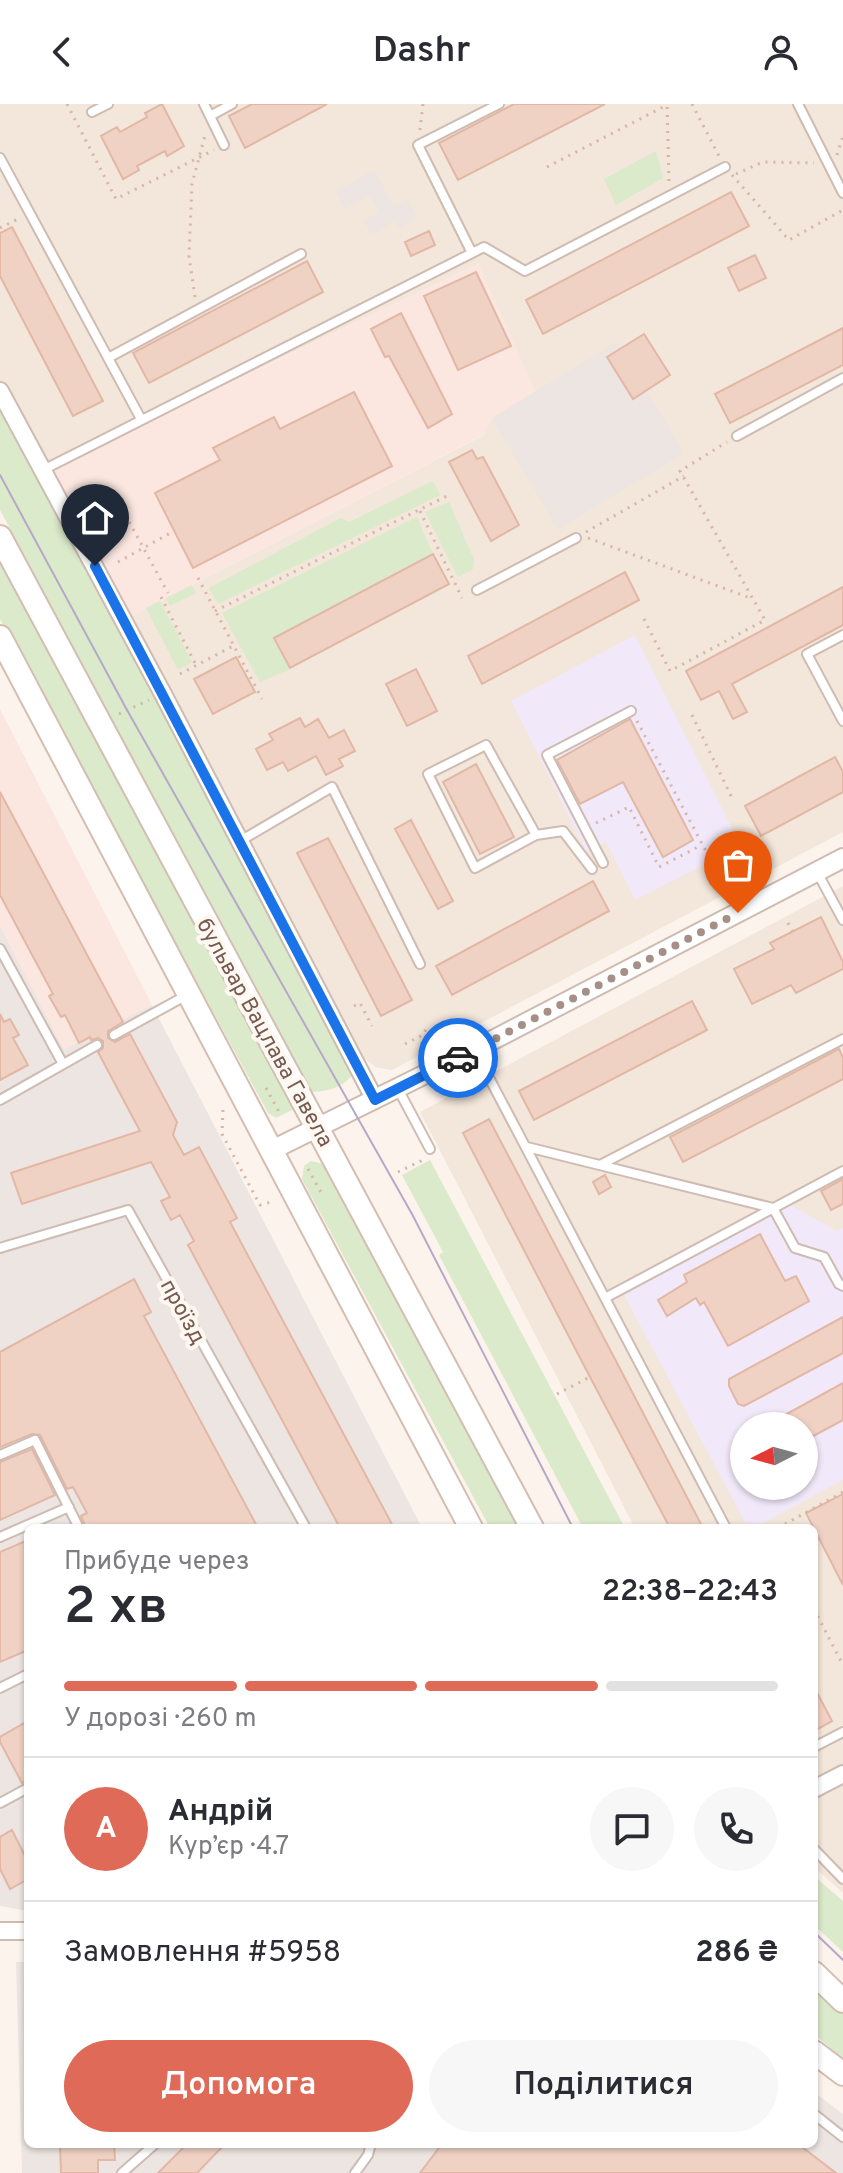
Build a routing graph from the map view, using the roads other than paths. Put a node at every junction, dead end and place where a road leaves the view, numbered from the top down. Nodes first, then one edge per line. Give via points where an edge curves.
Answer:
1 (108, 104) edge
2 (204, 104) edge
3 (232, 104) edge
4 (499, 104) edge
5 (798, 104) edge
6 (92, 112) dead end
7 (210, 116) junction
8 (224, 145) road end
9 (0, 158) edge
10 (725, 167) road end
11 (843, 193) edge
12 (472, 253) junction
13 (301, 254) dead end
14 (108, 358) junction
15 (843, 378) edge
16 (0, 391) edge
17 (141, 419) junction
18 (737, 436) road end
19 (43, 470) junction
20 (0, 537) edge
21 (576, 538) dead end
22 (477, 590) dead end
23 (843, 635) edge
24 (0, 637) edge
25 (631, 711) road end
26 (843, 721) edge
27 (536, 835) junction
28 (240, 841) junction
29 (843, 858) edge
30 (603, 863) dead end
31 (592, 869) dead end
32 (817, 872) junction
33 (843, 920) edge
34 (0, 949) edge
35 (420, 964) dead end
36 (190, 993) junction
37 (114, 1035) dead end
38 (843, 1039) edge
39 (97, 1045) dead end
40 (475, 1050) junction
41 (63, 1064) junction
42 (397, 1088) junction
43 (0, 1100) edge
44 (375, 1100) junction
45 (319, 1128) junction
46 (527, 1147) junction
47 (272, 1150) junction
48 (430, 1152) road end
49 (600, 1165) junction
50 (843, 1171) edge
51 (773, 1208) junction
52 (0, 1248) edge
53 (843, 1286) edge
54 (605, 1298) junction
55 (0, 1455) edge
56 (69, 1507) junction
57 (30, 1524) edge
58 (77, 1524) edge
59 (304, 1524) edge
60 (469, 1524) edge
61 (530, 1524) edge
62 (724, 1524) edge
63 (24, 1527) edge
64 (0, 1537) edge
65 (24, 1676) edge
66 (0, 1688) edge
67 (843, 1732) edge
68 (818, 1745) edge
69 (843, 1774) edge
70 (818, 1787) edge
71 (24, 1790) edge
72 (0, 1803) edge
73 (818, 1853) edge
74 (843, 1879) edge
75 (0, 1931) edge
76 (24, 1931) edge
77 (818, 1977) edge
78 (843, 2001) edge
79 (818, 2055) edge
80 (843, 2074) edge
81 (818, 2117) edge
82 (843, 2137) edge
83 (150, 2148) edge
84 (370, 2148) edge
85 (122, 2173) edge
86 (355, 2173) edge

1 - 6 lane
2 - 7 lane
3 - 7 lane
4 - 12 lane via 418,145
5 - 11 lane via 832,160
7 - 8 lane
9 - 14 lane
10 - 12 lane via 525,271 484,247
12 - 17 lane
13 - 14 lane
14 - 17 lane
15 - 18 lane
16 - 19 street
17 - 19 lane
19 - 28 street
20 - 45 main road, бульвар Вацлава Гавела
21 - 22 lane
23 - 26 lane via 807,654
24 - 36 main road
25 - 30 lane via 547,755
27 - 27 lane via 475,868 428,774 486,745
27 - 31 lane via 563,831
28 - 35 lane via 332,787
28 - 44 street
29 - 32 street
32 - 33 lane
32 - 40 street
34 - 41 lane
36 - 37 lane
36 - 47 main road
38 - 49 lane
39 - 41 lane
40 - 42 street
40 - 46 lane
41 - 43 lane
42 - 44 street
42 - 48 lane
44 - 45 street
45 - 47 street
45 - 61 main road, бульвар Вацлава Гавела
46 - 49 lane
46 - 54 lane
47 - 60 main road
49 - 51 lane
50 - 51 lane
51 - 53 lane via 795,1248 824,1257
51 - 54 lane
52 - 59 lane, проїзд via 128,1210
54 - 62 lane
55 - 56 lane via 35,1440
56 - 57 lane
56 - 58 lane
63 - 64 lane
65 - 66 lane
67 - 68 lane
69 - 70 street
71 - 72 lane
73 - 74 lane
75 - 76 street
77 - 78 main road
79 - 80 main road
81 - 82 lane
83 - 85 lane
84 - 86 lane

